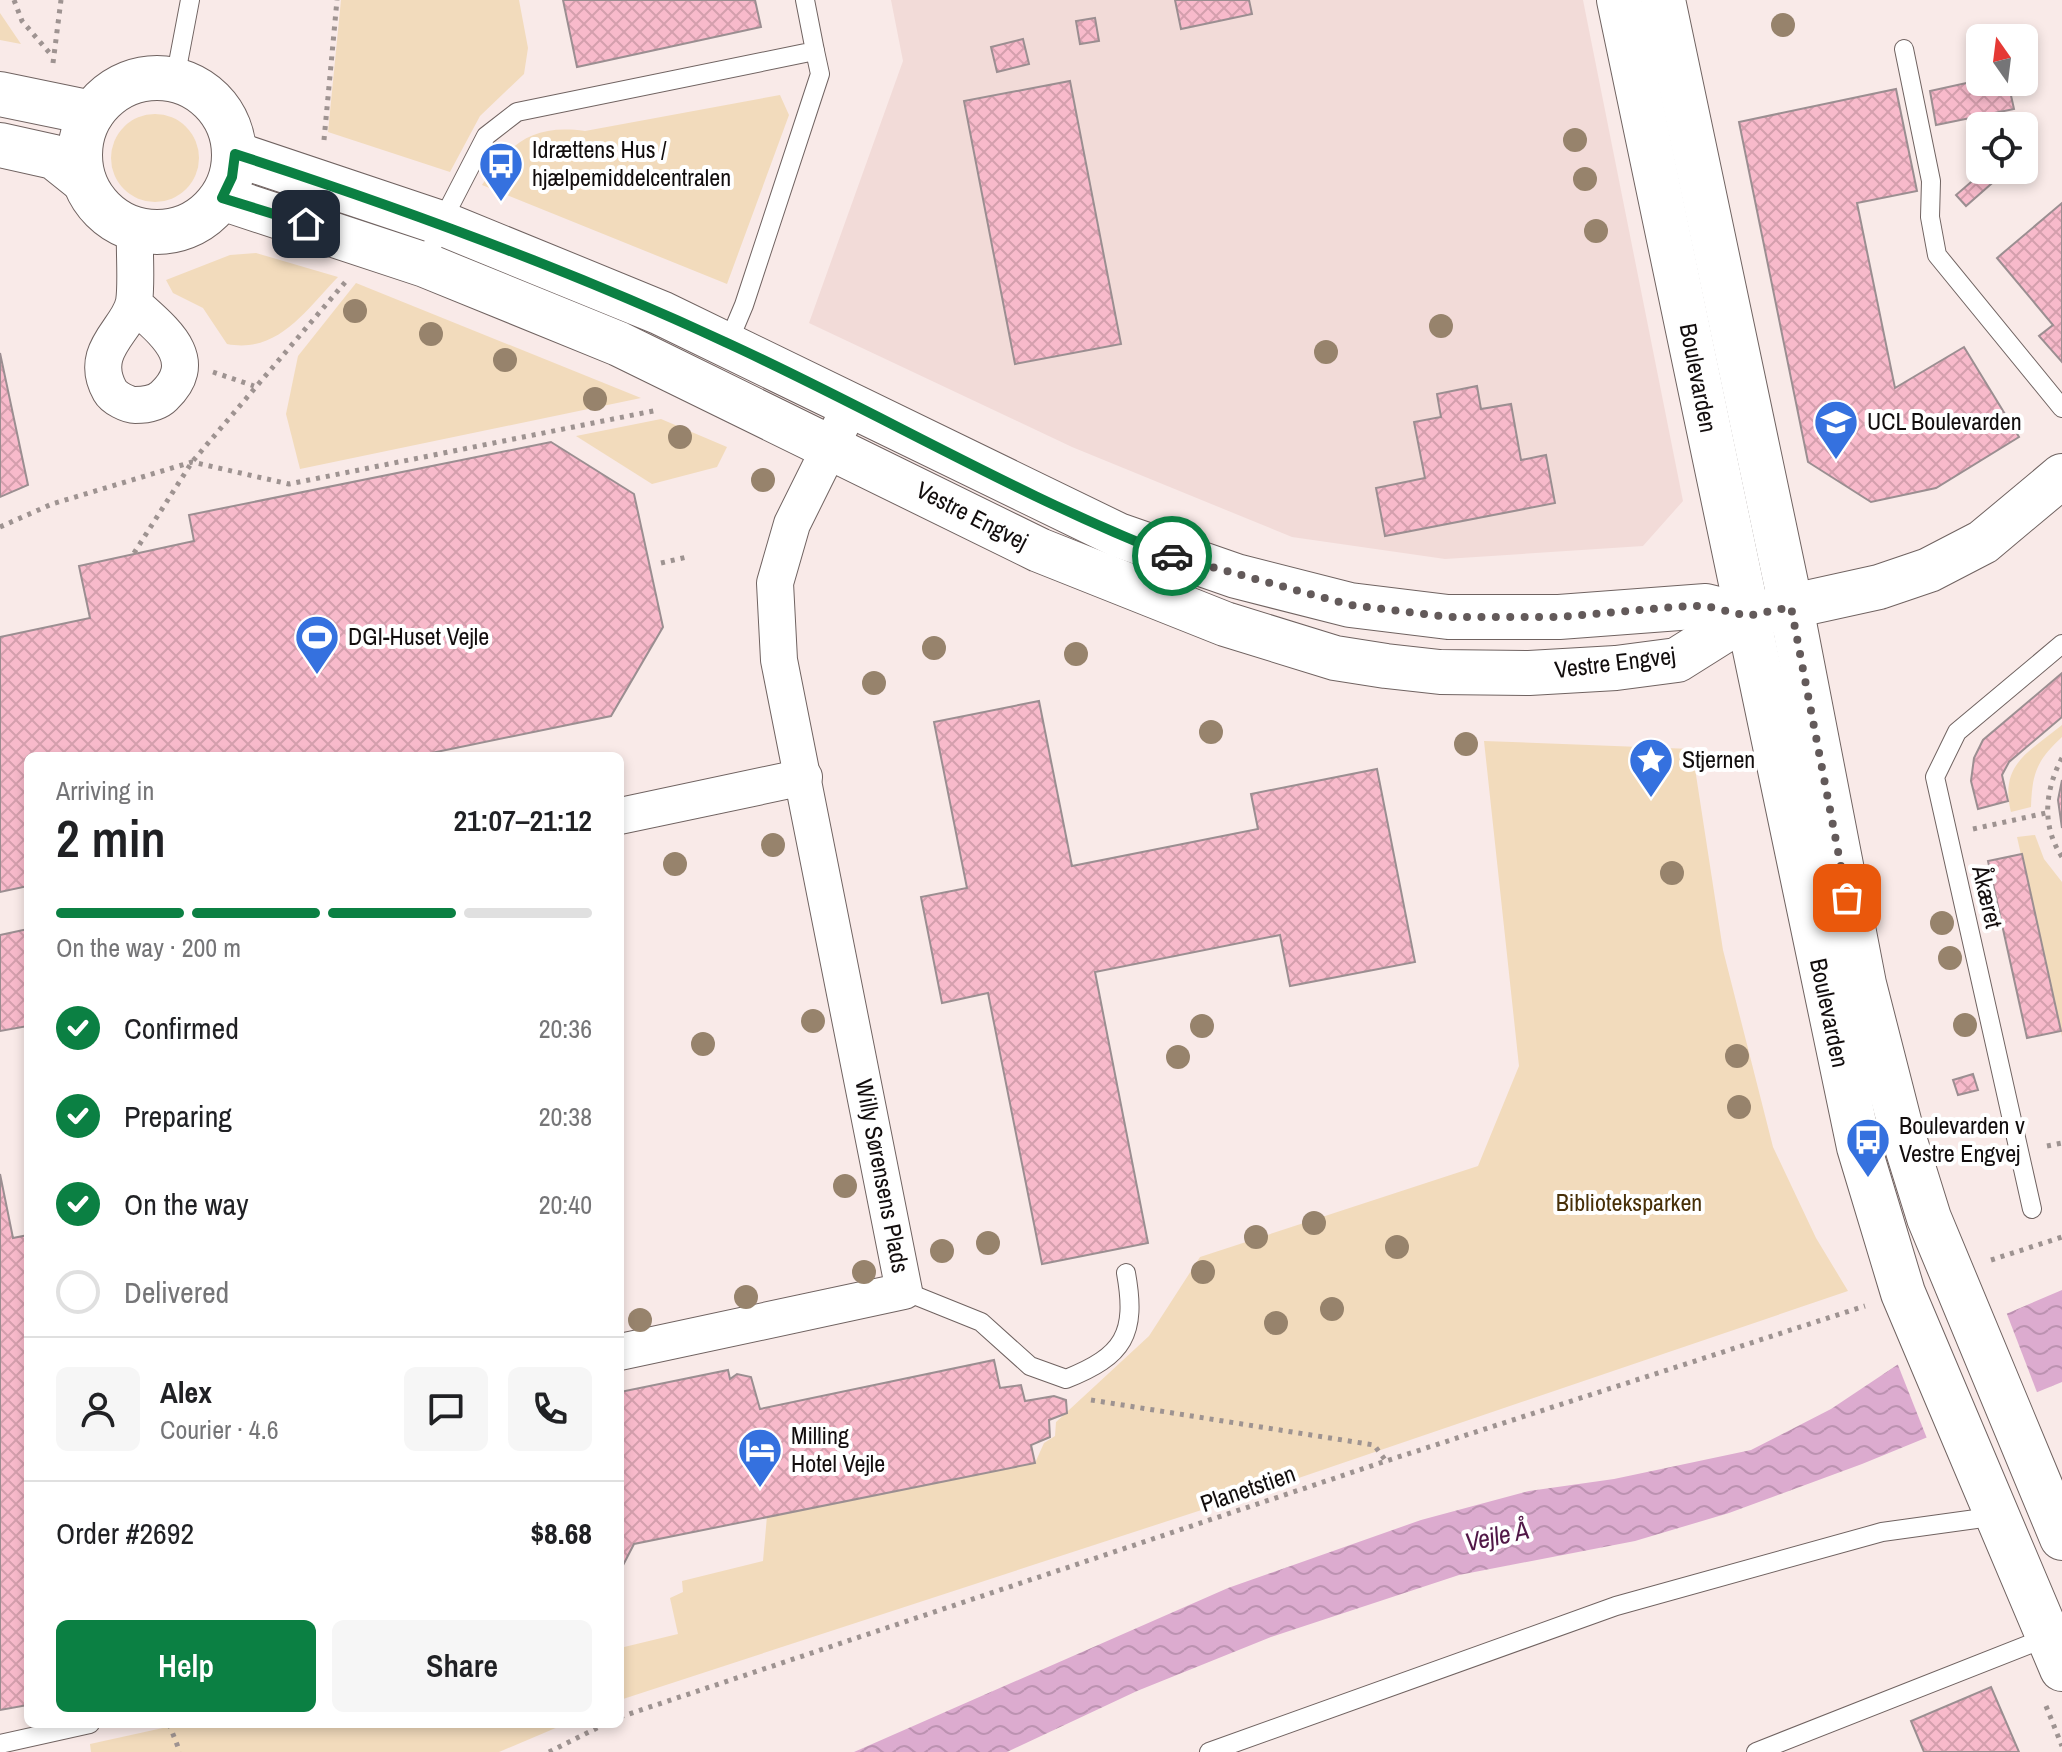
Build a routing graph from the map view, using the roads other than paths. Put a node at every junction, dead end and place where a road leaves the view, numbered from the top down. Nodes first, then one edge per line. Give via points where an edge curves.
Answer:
1 (190, 0) edge
2 (805, 0) edge
3 (1619, 0) edge
4 (1651, 30) edge
5 (1904, 49) dead end
6 (815, 51) junction
7 (175, 79) junction
8 (0, 94) edge
9 (75, 110) junction
10 (0, 145) edge
11 (235, 154) junction
12 (84, 181) junction
13 (222, 198) junction
14 (441, 223) junction
15 (135, 229) junction
16 (425, 265) junction
17 (134, 304) dead end
18 (728, 343) junction
19 (851, 405) junction
20 (2062, 408) edge
21 (831, 447) junction
22 (2062, 476) edge
23 (1791, 607) junction
24 (1747, 616) junction
25 (2062, 644) edge
26 (804, 777) junction
27 (624, 815) edge
28 (2032, 1209) dead end
29 (1126, 1273) dead end
30 (904, 1291) junction
31 (624, 1351) edge
32 (1995, 1511) junction
33 (2062, 1538) edge
34 (2055, 1653) edge
35 (72, 1728) edge
36 (0, 1744) edge
37 (1209, 1752) edge
38 (1756, 1752) edge

1 - 7 lane
2 - 6 lane
3 - 4 street, Boulevarden
4 - 23 street, Boulevarden
4 - 24 street, Boulevarden
5 - 20 lane via 1931,181 1937,255
6 - 14 lane via 517,112 486,136
6 - 18 lane via 820,74
7 - 9 street via 146,79 119,87
7 - 11 street via 211,98 224,114
8 - 9 street
9 - 12 street
10 - 12 street via 54,157
11 - 13 street
11 - 14 street, Vestre Engvej
12 - 15 street via 104,211
13 - 15 street via 193,223 155,232
13 - 16 street, Vestre Engvej
14 - 16 lane
14 - 18 street, Vestre Engvej
15 - 17 street
16 - 21 street, Vestre Engvej via 692,378
18 - 19 street, Vestre Engvej
19 - 21 street, Willy Sørensens Plads
19 - 24 street, Vestre Engvej via 1145,546 1350,605 1448,617 1559,617 1706,606
21 - 24 street, Vestre Engvej via 1039,550 1225,624 1335,658 1440,672 1616,668 1677,660
21 - 26 street, Willy Sørensens Plads via 792,524 775,583 779,660
22 - 23 street, Vestre Engvej via 1983,542 1929,570
23 - 24 street, Vestre Engvej
23 - 33 street, Boulevarden via 1864,984 1900,1125 1929,1218
24 - 32 street, Boulevarden via 1859,1147 1888,1251
25 - 28 lane, Åkæret via 1957,732 1935,777
26 - 27 street
26 - 30 street, Willy Sørensens Plads
29 - 30 lane via 1132,1308 1129,1331 1115,1352 1066,1379 1030,1366 981,1322
30 - 31 street, Willy Sørensens Plads
32 - 34 street, Boulevarden
32 - 37 lane via 1976,1519 1882,1532 1616,1606
34 - 38 lane
35 - 36 lane

